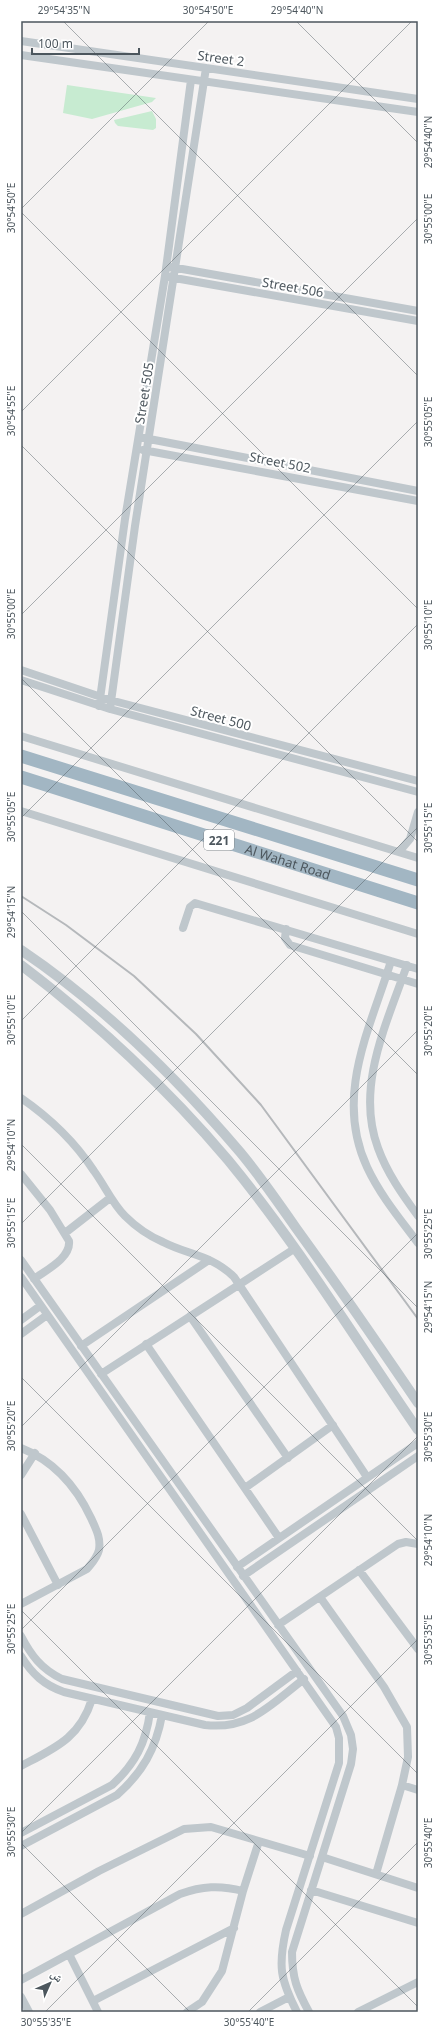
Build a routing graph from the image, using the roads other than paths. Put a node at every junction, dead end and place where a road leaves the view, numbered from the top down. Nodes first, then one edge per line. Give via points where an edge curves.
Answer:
1 (21, 41) edge
2 (21, 55) edge
3 (206, 68) junction
4 (191, 80) junction
5 (204, 82) junction
6 (418, 99) edge
7 (418, 112) edge
8 (165, 266) junction
9 (175, 268) junction
10 (164, 276) junction
11 (174, 278) junction
12 (418, 311) edge
13 (418, 321) edge
14 (138, 437) junction
15 (148, 439) junction
16 (136, 449) junction
17 (147, 451) junction
18 (418, 491) edge
19 (418, 501) edge
20 (21, 670) edge
21 (21, 680) edge
22 (100, 697) junction
23 (110, 700) junction
24 (99, 706) junction
25 (110, 709) junction
26 (21, 736) edge
27 (21, 756) edge
28 (368, 769) junction
29 (21, 777) edge
30 (365, 778) junction
31 (418, 781) edge
32 (418, 792) edge
33 (21, 811) edge
34 (418, 812) edge
35 (399, 852) junction
36 (418, 858) edge
37 (418, 880) edge
38 (418, 903) edge
39 (183, 928) dead end
40 (286, 929) junction
41 (418, 934) edge
42 (21, 950) edge
43 (392, 961) junction
44 (21, 966) edge
45 (406, 966) junction
46 (418, 969) edge
47 (387, 974) junction
48 (402, 979) junction
49 (418, 984) edge
50 (21, 1098) edge
51 (21, 1174) edge
52 (272, 1195) junction
53 (110, 1198) junction
54 (261, 1204) junction
55 (418, 1216) edge
56 (65, 1233) junction
57 (418, 1244) edge
58 (294, 1249) junction
59 (21, 1260) edge
60 (209, 1260) junction
61 (21, 1277) edge
62 (34, 1279) junction
63 (239, 1284) junction
64 (40, 1306) junction
65 (47, 1315) junction
66 (190, 1316) junction
67 (21, 1320) edge
68 (21, 1334) edge
69 (146, 1344) junction
70 (81, 1346) junction
71 (101, 1374) junction
72 (418, 1403) edge
73 (333, 1425) junction
74 (418, 1430) edge
75 (418, 1443) edge
76 (21, 1448) edge
77 (35, 1453) junction
78 (418, 1456) edge
79 (288, 1458) junction
80 (21, 1475) edge
81 (368, 1477) junction
82 (245, 1488) junction
83 (21, 1514) edge
84 (279, 1538) junction
85 (418, 1544) edge
86 (237, 1567) junction
87 (359, 1570) junction
88 (243, 1576) junction
89 (58, 1585) junction
90 (320, 1596) junction
91 (21, 1604) edge
92 (278, 1625) junction
93 (21, 1636) edge
94 (418, 1649) edge
95 (21, 1656) edge
96 (298, 1671) junction
97 (304, 1679) junction
98 (92, 1699) junction
99 (150, 1712) junction
100 (162, 1715) junction
101 (21, 1766) edge
102 (335, 1776) junction
103 (347, 1780) junction
104 (402, 1785) junction
105 (418, 1790) edge
106 (21, 1833) edge
107 (259, 1841) junction
108 (21, 1846) edge
109 (310, 1856) junction
110 (322, 1857) junction
111 (376, 1874) junction
112 (418, 1888) edge
113 (311, 1890) junction
114 (243, 1891) junction
115 (21, 1914) edge
116 (418, 1923) edge
117 (234, 1928) junction
118 (69, 1954) junction
119 (21, 1980) edge
120 (418, 1982) edge
121 (21, 1997) edge
122 (289, 1997) junction
123 (93, 2001) junction
124 (373, 2009) edge
125 (29, 2012) edge
126 (98, 2012) edge
127 (187, 2012) edge
128 (260, 2012) edge
129 (297, 2012) edge
130 (308, 2012) edge
131 (358, 2012) edge

1 - 3 street, Street 2
2 - 4 street, Street 2
3 - 5 street, Street 505
3 - 6 street, Street 2
4 - 5 street, Street 2
4 - 8 street, Street 505
5 - 7 street, Street 2
5 - 9 street, Street 505
8 - 9 street, Street 506
8 - 10 street, Street 505
9 - 11 street, Street 505
9 - 12 street, Street 506
10 - 11 street, Street 506
10 - 14 street, Street 505
11 - 13 street, Street 506
11 - 15 street, Street 505
14 - 15 street, Street 502
14 - 16 street, Street 505
15 - 17 street, Street 505
15 - 18 street, Street 502
16 - 17 street, Street 502
16 - 22 street, Street 505
17 - 19 street, Street 502
17 - 23 street, Street 505
20 - 22 street, Street 500
21 - 24 street, Street 500
22 - 23 street, Street 500
22 - 24 street, Street 505
23 - 25 street, Street 505
23 - 28 street, Street 500
24 - 25 street, Street 500
25 - 30 street, Street 500
26 - 35 street
27 - 37 highway, Al Wahat Road / 221
28 - 30 street
28 - 31 street, Street 500
29 - 38 highway, Al Wahat Road / 221
30 - 32 street, Street 500
33 - 41 street, 221
34 - 35 street via 409,842
35 - 36 street
39 - 40 street via 189,908 195,903
40 - 43 street
40 - 47 street via 285,938 290,945
42 - 52 street via 77,992 131,1038 235,1147
43 - 45 street
43 - 47 street
44 - 54 street via 68,1002 158,1086 228,1160
45 - 46 street
45 - 48 street
47 - 48 street
47 - 57 street via 357,1062 353,1097 355,1125 364,1159 377,1185
48 - 49 street
48 - 55 street via 376,1058 371,1080 370,1103 378,1147 397,1187
50 - 53 street via 55,1125 76,1147 95,1171
51 - 56 street via 35,1188
52 - 54 street
52 - 72 street
53 - 56 street
53 - 60 street via 143,1232
54 - 58 street
56 - 62 street via 69,1241 68,1251
58 - 63 street
58 - 74 street
59 - 62 street
60 - 63 street via 227,1270
60 - 70 street
61 - 64 street
62 - 70 street
63 - 66 street
63 - 73 street
64 - 65 street
64 - 67 street
65 - 68 street
65 - 96 street
66 - 69 street
66 - 79 street
69 - 71 street
69 - 82 street
70 - 71 street
71 - 86 street
73 - 79 street
73 - 81 street
75 - 81 street
76 - 77 street
77 - 80 street
77 - 89 street via 65,1477 77,1492 98,1532 98,1552 94,1561
78 - 88 street
79 - 82 street
81 - 84 street
82 - 84 street
83 - 89 street
84 - 86 street
85 - 87 street via 398,1544
86 - 88 street
87 - 90 street
87 - 94 street
88 - 92 street
89 - 91 street
90 - 92 street
90 - 104 street via 384,1687 407,1728 408,1757
92 - 103 street via 346,1722 353,1748
93 - 96 street via 38,1663 62,1679 218,1716 233,1714 247,1708
95 - 98 street via 39,1679 51,1687
96 - 97 street
97 - 100 street via 253,1718 238,1724 222,1727 205,1725
97 - 102 street via 329,1716 339,1738 339,1763
98 - 99 street
98 - 101 street via 84,1719 71,1736 60,1745
99 - 100 street
99 - 106 street via 143,1745 124,1774 112,1785
100 - 108 street via 152,1752 130,1784 116,1795
102 - 103 street
102 - 109 street
103 - 110 street
104 - 105 street
104 - 111 street
107 - 109 street
107 - 114 street
107 - 115 street via 211,1827 184,1830 113,1864
109 - 122 street via 286,1930 282,1951 282,1973
110 - 111 street
110 - 113 street
111 - 112 street
113 - 116 street
113 - 130 street via 292,1952 292,1972 296,1988
114 - 117 street
114 - 118 street via 212,1886 180,1894
117 - 123 street
117 - 127 street via 222,1971 202,2002
118 - 119 street
118 - 123 street
120 - 124 street
121 - 125 street
122 - 128 street
122 - 129 street
123 - 126 street
124 - 131 street

